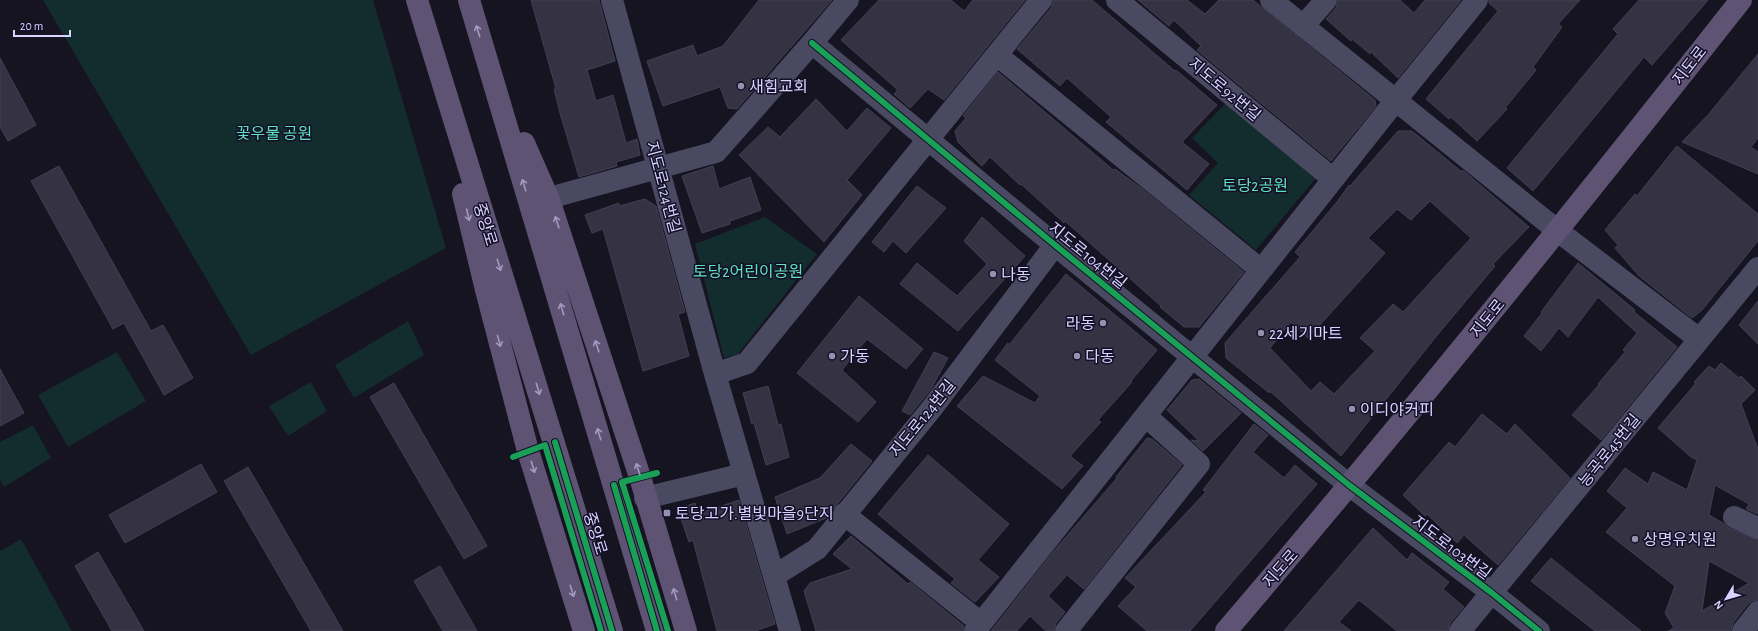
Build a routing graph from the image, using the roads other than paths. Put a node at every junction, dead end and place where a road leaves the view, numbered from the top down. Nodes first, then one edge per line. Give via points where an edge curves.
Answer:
1 (417, 0) edge
2 (469, 0) edge
3 (612, 0) edge
4 (848, 0) edge
5 (1041, 0) edge
6 (1117, 0) edge
7 (1271, 0) edge
8 (1326, 0) edge
9 (1477, 0) edge
10 (1741, 0) edge
11 (1304, 26) junction
12 (425, 27) junction
13 (812, 43) junction
14 (997, 55) junction
15 (487, 61) junction
16 (1396, 100) junction
17 (927, 140) junction
18 (659, 168) junction
19 (1333, 179) junction
20 (549, 200) junction
21 (1558, 231) junction
22 (1055, 245) junction
23 (1758, 268) edge
24 (1261, 270) junction
25 (1699, 339) junction
26 (1193, 356) junction
27 (715, 374) junction
28 (1146, 416) junction
29 (744, 474) junction
30 (1349, 486) junction
31 (646, 498) junction
32 (844, 514) junction
33 (1734, 518) dead end
34 (1758, 528) edge
35 (774, 576) junction
36 (1492, 593) junction
37 (1758, 612) edge
38 (978, 627) edge
39 (584, 631) edge
40 (612, 631) edge
41 (657, 631) edge
42 (686, 631) edge
43 (790, 631) edge
44 (1066, 631) edge
45 (1226, 631) edge
46 (1460, 631) edge
47 (1539, 631) edge
48 (1743, 631) edge

1 - 12 main road, 중앙로
15 -> 2 main road, 중앙로
3 - 18 street, 지도로124번길
4 - 13 street
5 - 14 street
6 - 19 street, 지도로92번길
7 - 11 street
8 - 11 street
9 - 16 street
10 - 21 main road, 지도로
11 - 16 street
12 -> 39 main road via 492,313 528,450
12 -> 40 main road, 중앙로
13 - 17 street, 지도로104번길
13 - 18 street via 716,152
14 - 17 street
14 - 24 street
15 - 20 main road
41 -> 15 main road, 중앙로
16 - 19 street
16 - 21 street
17 - 22 street, 지도로104번길
17 - 27 street via 747,363
18 - 20 street
18 - 27 street, 지도로124번길
19 - 24 street
31 -> 20 main road
21 - 25 street
21 - 30 main road, 지도로
22 - 26 street, 지도로104번길
22 - 32 street, 지도로124번길 via 932,408
23 - 25 street, 능곡로45번길
24 - 26 street
25 - 36 street, 능곡로45번길
26 - 28 street
26 - 30 street, 지도로104번길
27 - 29 street, 지도로124번길
28 - 38 street
28 - 44 street via 1199,464
29 - 31 street
29 - 35 street, 지도로124번길
30 - 36 street, 지도로103번길
30 - 45 main road, 지도로
42 -> 31 main road
32 - 35 street, 지도로124번길 via 817,549
32 - 38 street
33 - 34 street
35 - 43 street, 지도로124번길
36 - 46 street, 능곡로45번길
36 - 47 street, 지도로103번길
37 - 48 street

